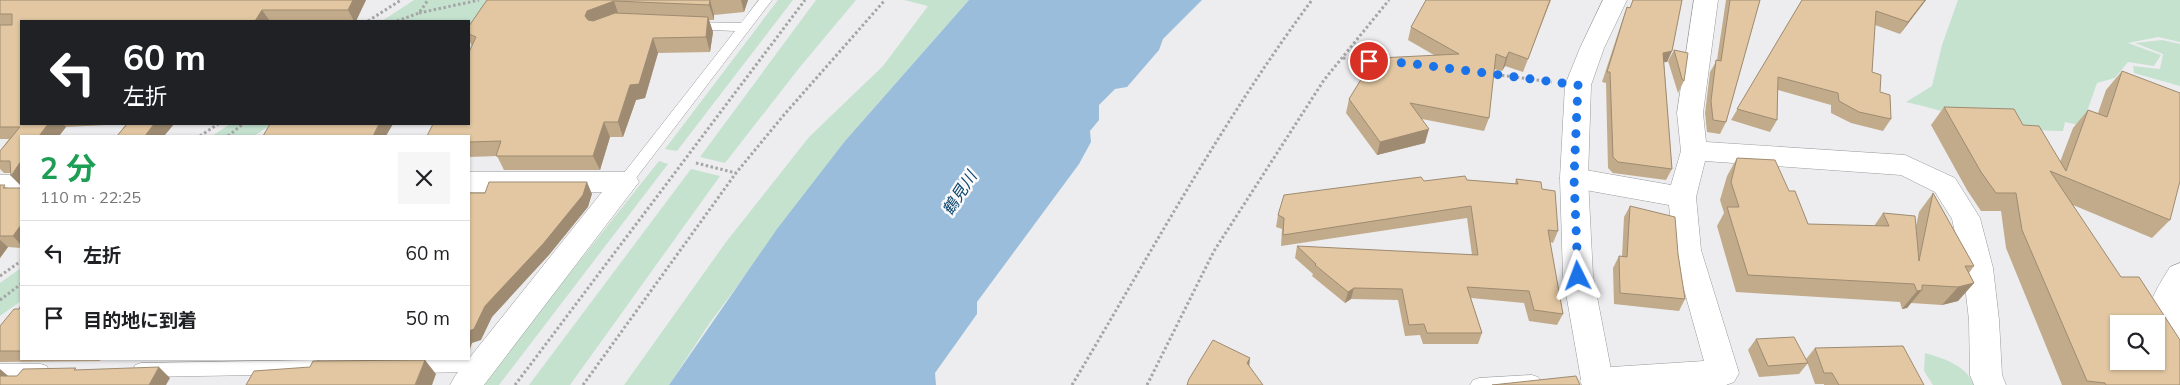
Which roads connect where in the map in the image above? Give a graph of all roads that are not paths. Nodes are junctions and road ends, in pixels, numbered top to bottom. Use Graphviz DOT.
graph roads {
  1 [pos="766,0"];
  2 [pos="1616,0"];
  3 [pos="1706,0"];
  4 [pos="677,25"];
  5 [pos="744,28"];
  6 [pos="1694,151"];
  7 [pos="1574,178"];
  8 [pos="470,182"];
  9 [pos="626,182"];
  10 [pos="0,185"];
  11 [pos="20,185"];
  12 [pos="1682,197"];
  13 [pos="2175,294"];
  14 [pos="2180,349"];
  15 [pos="392,366"];
  16 [pos="332,367"];
  17 [pos="59,370"];
  18 [pos="126,370"];
  19 [pos="0,371"];
  20 [pos="474,375"];
  21 [pos="25,378"];
  22 [pos="1726,379"];
  23 [pos="1550,381"];
  24 [pos="1591,382"];
  25 [pos="1479,385"];
  26 [pos="1990,385"];
  1 -- 5 [label="lane"];
  2 -- 7 [label="street"];
  3 -- 6 [label="street"];
  4 -- 5 [label="lane"];
  5 -- 9 [label="lane"];
  6 -- 12 [label="street"];
  6 -- 26 [label="street"];
  7 -- 12 [label="street"];
  7 -- 24 [label="street"];
  8 -- 9 [label="street"];
  9 -- 20 [label="street"];
  10 -- 11 [label="street"];
  12 -- 22 [label="street"];
  13 -- 14 [label="street"];
  15 -- 20 [label="lane"];
  16 -- 18 [label="lane"];
  17 -- 21 [label="lane"];
  19 -- 21 [label="lane"];
  22 -- 24 [label="street"];
  23 -- 25 [label="lane"];
}
